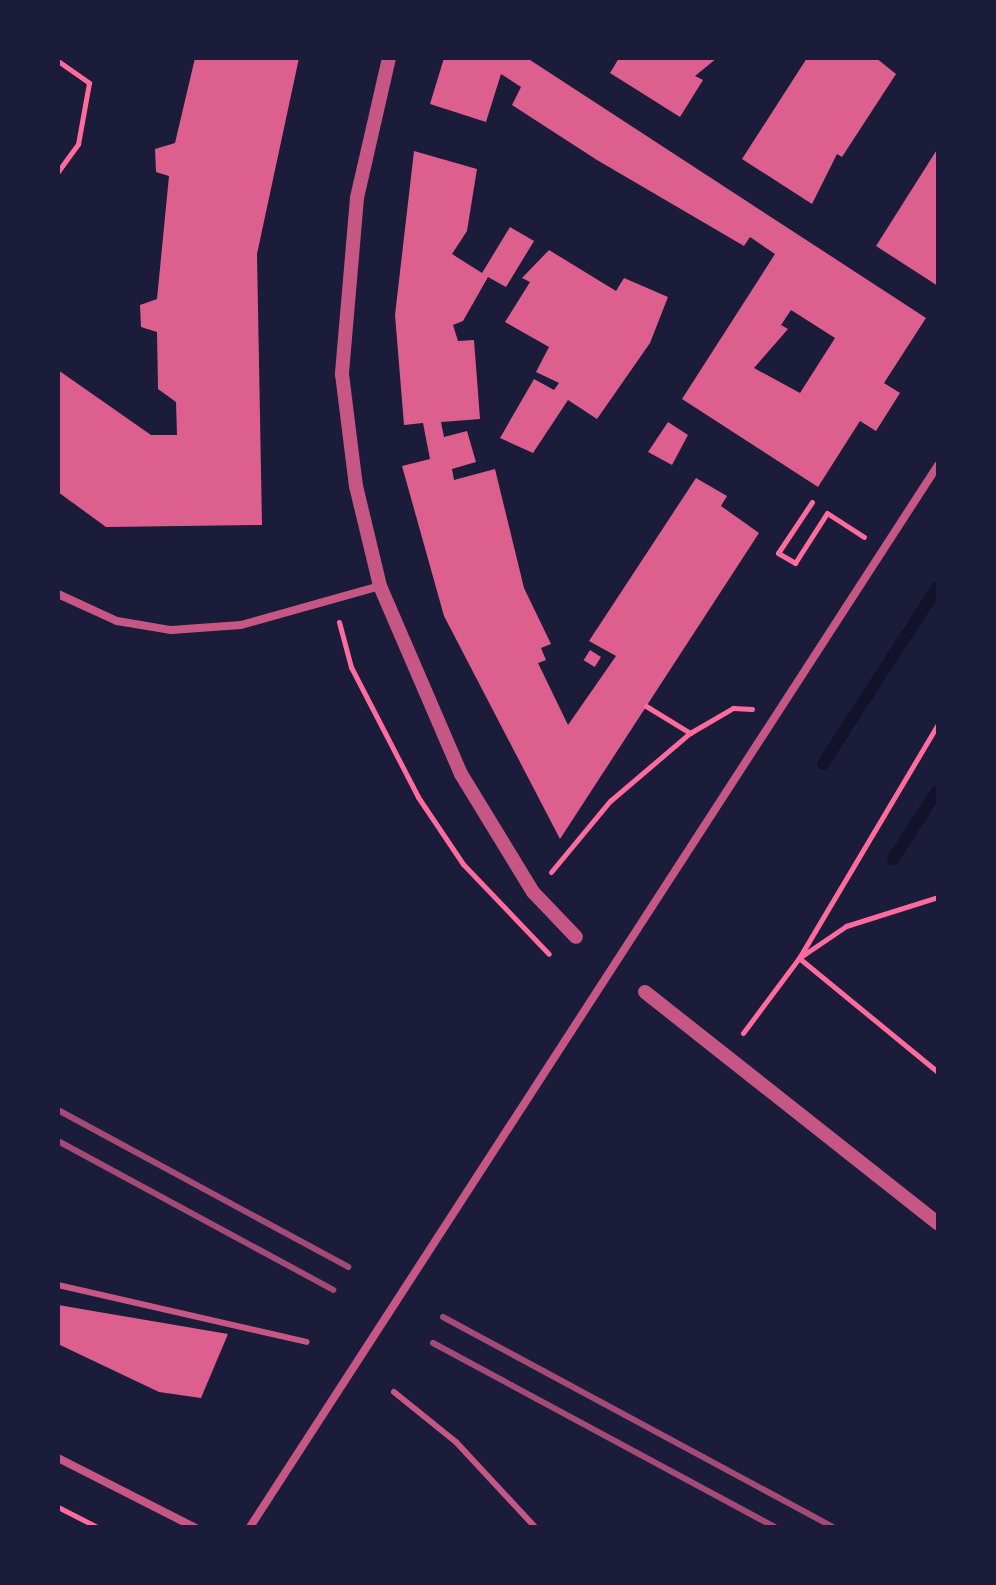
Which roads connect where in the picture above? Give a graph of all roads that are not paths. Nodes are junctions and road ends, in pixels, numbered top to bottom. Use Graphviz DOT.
graph roads {
  1 [pos="389,58"];
  2 [pos="938,465"];
  3 [pos="380,586"];
  4 [pos="58,594"];
  5 [pos="576,937"];
  6 [pos="645,992"];
  7 [pos="938,1223"];
  8 [pos="58,1285"];
  9 [pos="307,1342"];
  10 [pos="394,1392"];
  11 [pos="58,1458"];
  12 [pos="532,1525"];
  13 [pos="194,1527"];
  14 [pos="250,1527"];
  1 -- 3 [label="street"];
  2 -- 14 [label="street"];
  3 -- 4 [label="street"];
  3 -- 5 [label="street"];
  6 -- 7 [label="street"];
  8 -- 9 [label="lane"];
  10 -- 12 [label="lane"];
  11 -- 13 [label="street"];
}
